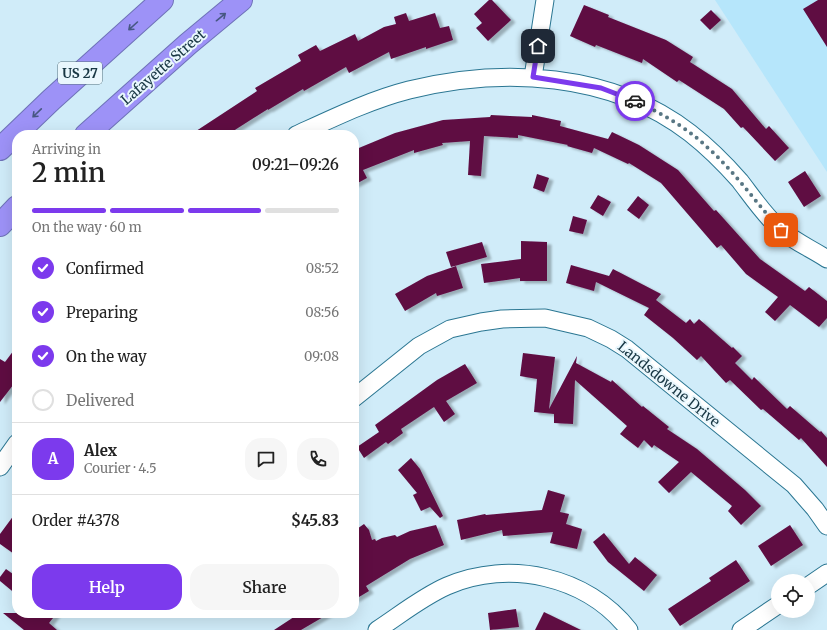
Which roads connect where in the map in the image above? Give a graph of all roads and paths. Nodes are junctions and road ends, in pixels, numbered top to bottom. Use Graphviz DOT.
graph roads {
  1 [pos="162,0"];
  2 [pos="241,0"];
  3 [pos="545,0"];
  4 [pos="533,77"];
  5 [pos="20,130"];
  6 [pos="92,130"];
  7 [pos="307,130"];
  8 [pos="12,137"];
  9 [pos="0,149"];
  10 [pos="12,212"];
  11 [pos="0,225"];
  12 [pos="827,259"];
  13 [pos="359,394"];
  14 [pos="12,450"];
  15 [pos="0,467"];
  16 [pos="827,526"];
  17 [pos="827,573"];
  18 [pos="815,581"];
  19 [pos="771,611"];
  20 [pos="377,630"];
  21 [pos="629,630"];
  22 [pos="741,630"];
  1 -- 5 [label="highway, US 27, one-way"];
  6 -- 2 [label="highway, Lafayette Street, one-way"];
  3 -- 4 [label="street"];
  4 -- 7 [label="street"];
  4 -- 12 [label="street"];
  8 -- 9 [label="highway, US 27, one-way"];
  10 -- 11 [label="highway"];
  13 -- 16 [label="street, Landsdowne Drive"];
  14 -- 15 [label="street"];
  17 -- 18 [label="street"];
  19 -- 22 [label="street"];
  20 -- 21 [label="street"];
}
